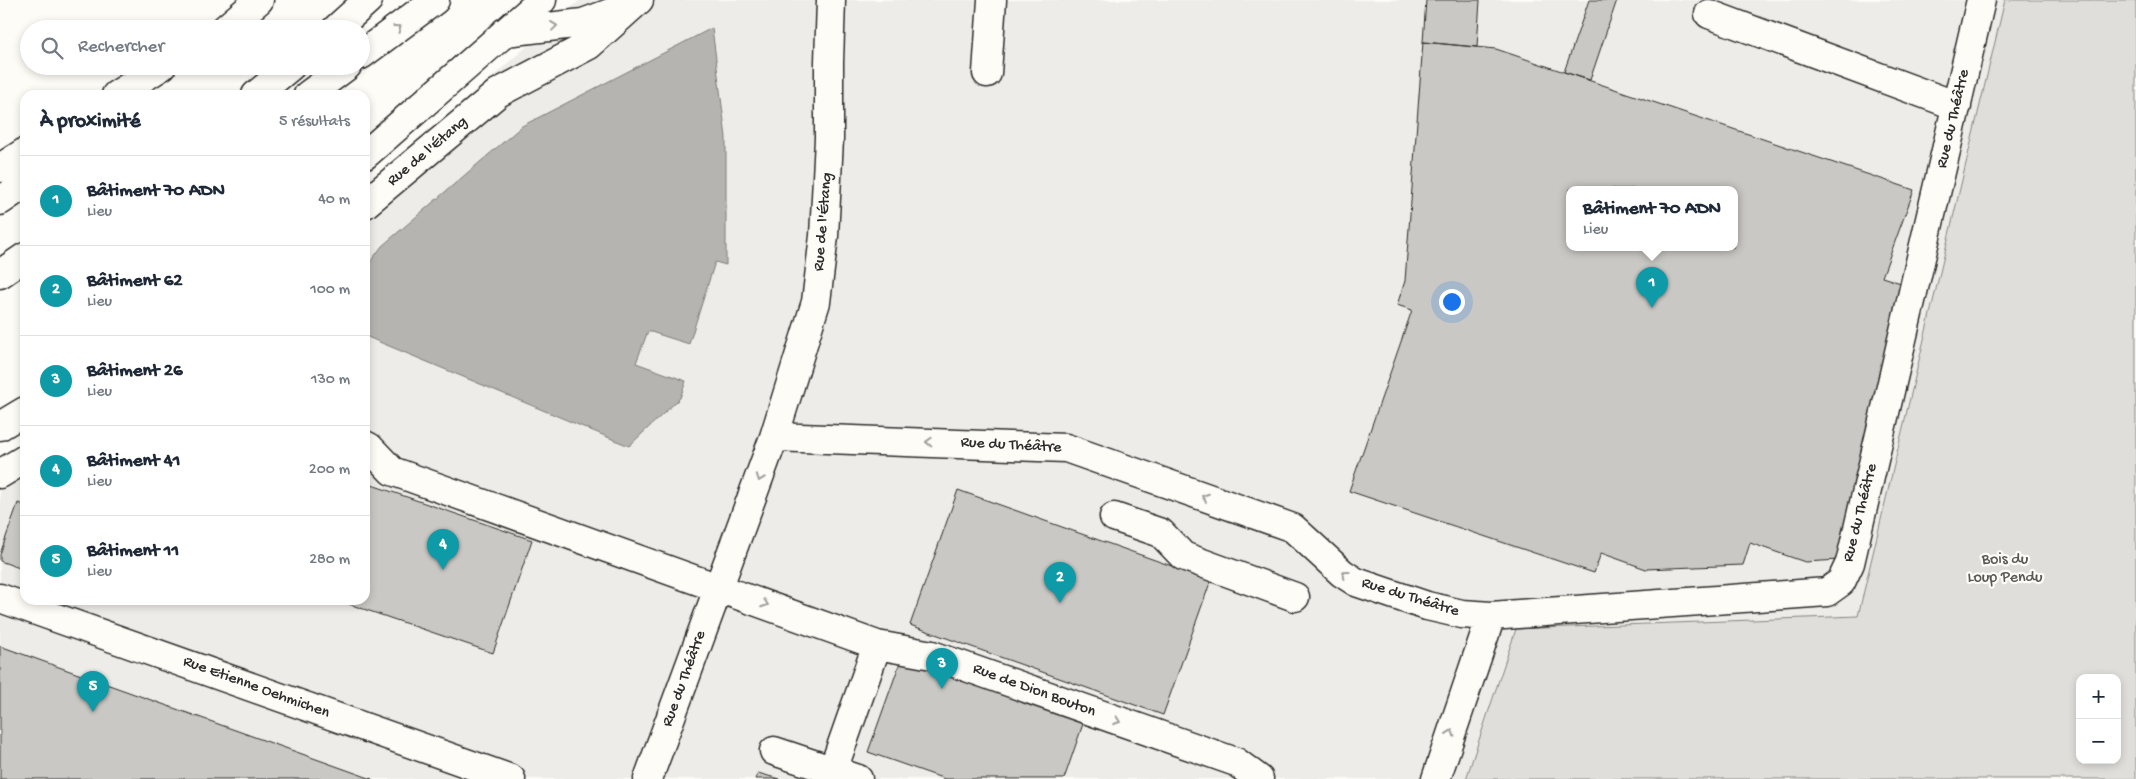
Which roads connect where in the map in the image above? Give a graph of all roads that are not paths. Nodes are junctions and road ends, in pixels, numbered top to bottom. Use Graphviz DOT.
graph roads {
  1 [pos="259,0"];
  2 [pos="368,0"];
  3 [pos="435,0"];
  4 [pos="542,0"];
  5 [pos="831,0"];
  6 [pos="992,0"];
  7 [pos="1981,0"];
  8 [pos="636,3"];
  9 [pos="1709,14"];
  10 [pos="234,20"];
  11 [pos="346,20"];
  12 [pos="505,32"];
  13 [pos="370,48"];
  14 [pos="987,72"];
  15 [pos="148,75"];
  16 [pos="165,75"];
  17 [pos="281,75"];
  18 [pos="334,75"];
  19 [pos="124,90"];
  20 [pos="145,90"];
  21 [pos="262,90"];
  22 [pos="315,90"];
  23 [pos="1957,106"];
  24 [pos="370,151"];
  25 [pos="20,155"];
  26 [pos="0,168"];
  27 [pos="20,187"];
  28 [pos="370,200"];
  29 [pos="0,201"];
  30 [pos="20,261"];
  31 [pos="20,266"];
  32 [pos="0,275"];
  33 [pos="20,414"];
  34 [pos="0,426"];
  35 [pos="774,437"];
  36 [pos="370,448"];
  37 [pos="20,462"];
  38 [pos="0,474"];
  39 [pos="1114,517"];
  40 [pos="719,587"];
  41 [pos="1295,597"];
  42 [pos="0,598"];
  43 [pos="1491,616"];
  44 [pos="876,645"];
  45 [pos="774,751"];
  46 [pos="833,770"];
  47 [pos="511,779"];
  48 [pos="648,779"];
  49 [pos="858,779"];
  50 [pos="1259,779"];
  51 [pos="1436,779"];
  1 -- 10 [label="main road"];
  2 -- 11 [label="main road"];
  13 -- 3 [label="main road, one-way"];
  4 -- 12 [label="main road"];
  5 -- 35 [label="main road, Rue de l'Étang"];
  6 -- 14 [label="main road"];
  7 -- 23 [label="main road, Rue du Théâtre"];
  12 -- 8 [label="main road, one-way"];
  8 -- 28 [label="main road, Rue de l'Étang"];
  9 -- 23 [label="main road"];
  12 -- 24 [label="main road"];
  15 -- 19 [label="main road"];
  16 -- 20 [label="main road"];
  17 -- 21 [label="main road"];
  18 -- 22 [label="main road"];
  23 -- 43 [label="main road, Rue du Théâtre"];
  25 -- 26 [label="main road"];
  27 -- 29 [label="main road"];
  30 -- 32 [label="main road"];
  31 -- 32 [label="main road"];
  33 -- 34 [label="main road"];
  35 -- 40 [label="main road, Rue du Théâtre, one-way"];
  43 -- 35 [label="main road, Rue du Théâtre, one-way"];
  36 -- 40 [label="main road, Rue de Dion Bouton"];
  37 -- 38 [label="main road"];
  39 -- 41 [label="main road"];
  40 -- 44 [label="main road, Rue de Dion Bouton, one-way"];
  40 -- 48 [label="main road, Rue du Théâtre"];
  42 -- 47 [label="main road, Rue Etienne Oehmichen"];
  51 -- 43 [label="main road, one-way"];
  44 -- 46 [label="main road"];
  44 -- 50 [label="main road, Rue de Dion Bouton, one-way"];
  45 -- 46 [label="main road"];
  46 -- 49 [label="main road"];
}
